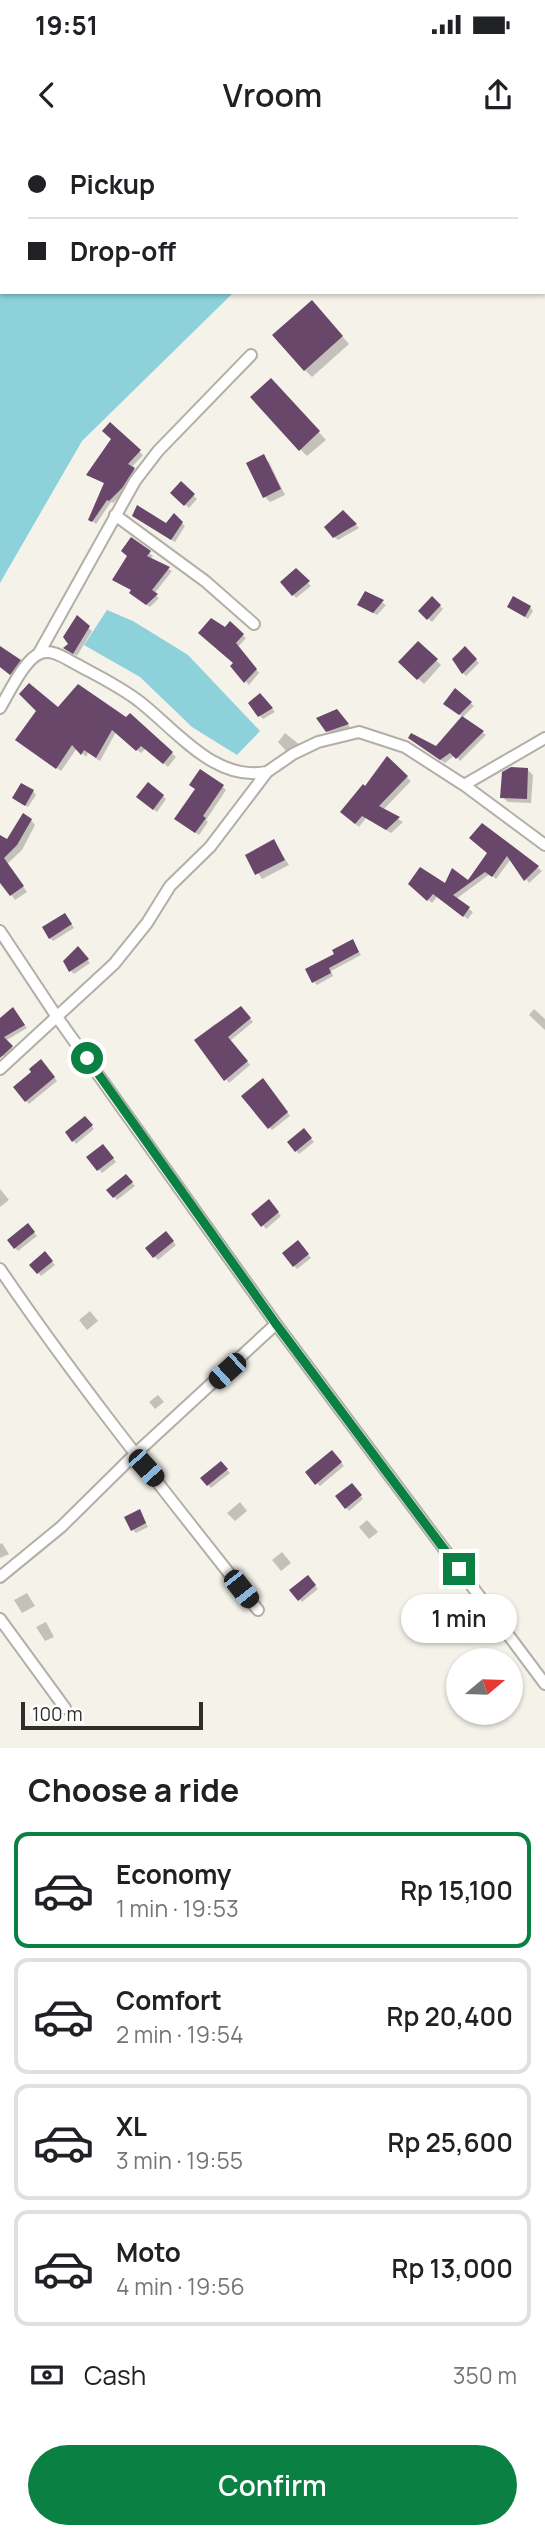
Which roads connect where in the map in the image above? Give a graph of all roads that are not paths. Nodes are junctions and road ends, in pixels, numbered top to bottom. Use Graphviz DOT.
graph roads {
  1 [pos="251,355"];
  2 [pos="115,515"];
  3 [pos="254,624"];
  4 [pos="39,653"];
  5 [pos="0,708"];
  6 [pos="545,738"];
  7 [pos="267,772"];
  8 [pos="464,785"];
  9 [pos="545,845"];
  10 [pos="0,931"];
  11 [pos="57,1017"];
  12 [pos="0,1069"];
  13 [pos="0,1269"];
  14 [pos="276,1324"];
  15 [pos="134,1455"];
  16 [pos="0,1577"];
  17 [pos="258,1610"];
  18 [pos="0,1619"];
  19 [pos="545,1684"];
  20 [pos="65,1708"];
  1 -- 2 [label="street"];
  2 -- 3 [label="street"];
  2 -- 4 [label="street"];
  4 -- 5 [label="street"];
  4 -- 7 [label="street"];
  6 -- 8 [label="street"];
  7 -- 8 [label="street"];
  7 -- 11 [label="street"];
  8 -- 9 [label="street"];
  10 -- 11 [label="street"];
  11 -- 12 [label="street"];
  11 -- 14 [label="street"];
  13 -- 15 [label="street"];
  14 -- 15 [label="street"];
  14 -- 19 [label="street"];
  15 -- 16 [label="street"];
  15 -- 17 [label="street"];
  18 -- 20 [label="street"];
}
